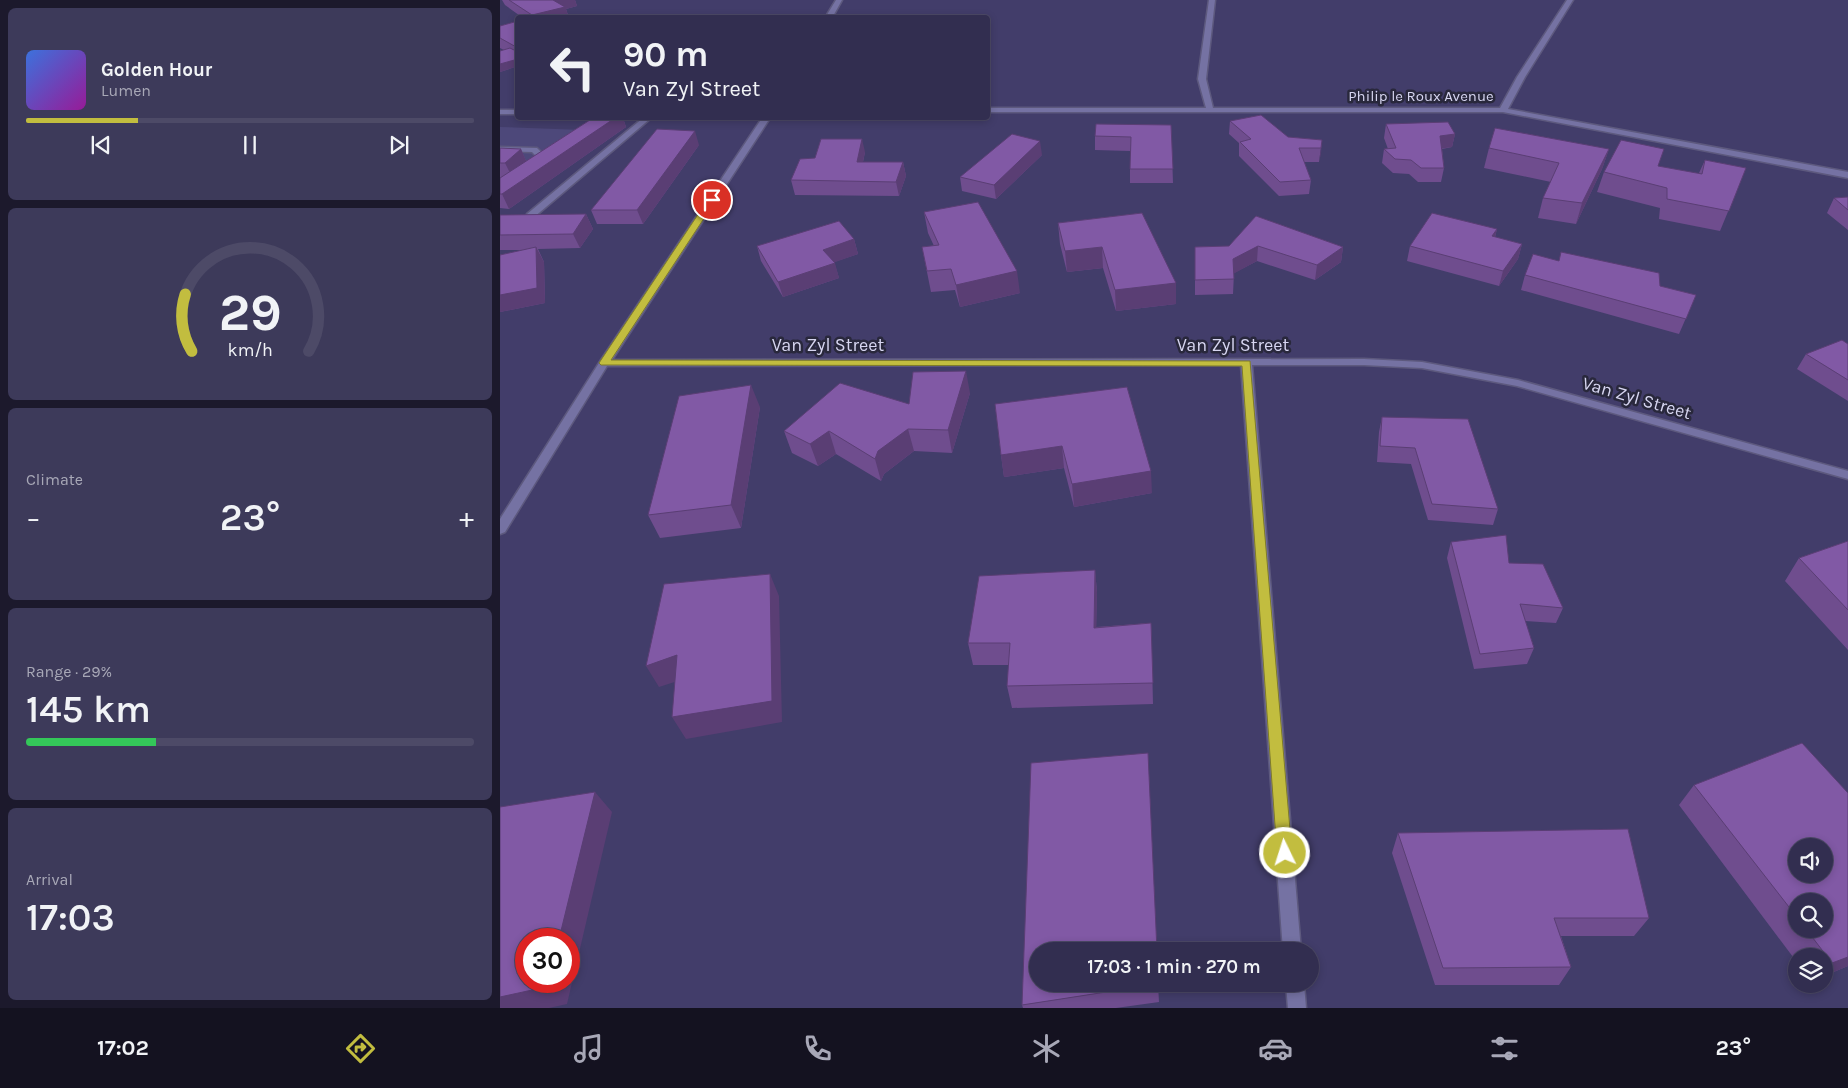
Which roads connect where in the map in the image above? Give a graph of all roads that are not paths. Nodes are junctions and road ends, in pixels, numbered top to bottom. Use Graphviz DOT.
graph roads {
  1 [pos="839,0"];
  2 [pos="1212,0"];
  3 [pos="1570,0"];
  4 [pos="830,15"];
  5 [pos="1210,109"];
  6 [pos="990,110"];
  7 [pos="1503,110"];
  8 [pos="500,112"];
  9 [pos="515,112"];
  10 [pos="645,120"];
  11 [pos="765,120"];
  12 [pos="500,149"];
  13 [pos="530,170"];
  14 [pos="1848,175"];
  15 [pos="530,216"];
  16 [pos="604,363"];
  17 [pos="1246,363"];
  18 [pos="1848,474"];
  19 [pos="500,528"];
  20 [pos="1291,942"];
  21 [pos="1296,992"];
  22 [pos="1297,1008"];
  1 -- 4 [label="street"];
  2 -- 5 [label="street"];
  3 -- 7 [label="street"];
  5 -- 6 [label="street, Philip le Roux Avenue"];
  5 -- 7 [label="street, Philip le Roux Avenue"];
  7 -- 14 [label="street, Philip le Roux Avenue"];
  8 -- 9 [label="street"];
  10 -- 15 [label="street"];
  11 -- 16 [label="street"];
  12 -- 13 [label="street"];
  16 -- 17 [label="street, Van Zyl Street"];
  16 -- 19 [label="street"];
  17 -- 18 [label="street, Van Zyl Street"];
  17 -- 20 [label="street"];
  21 -- 22 [label="street"];
}
